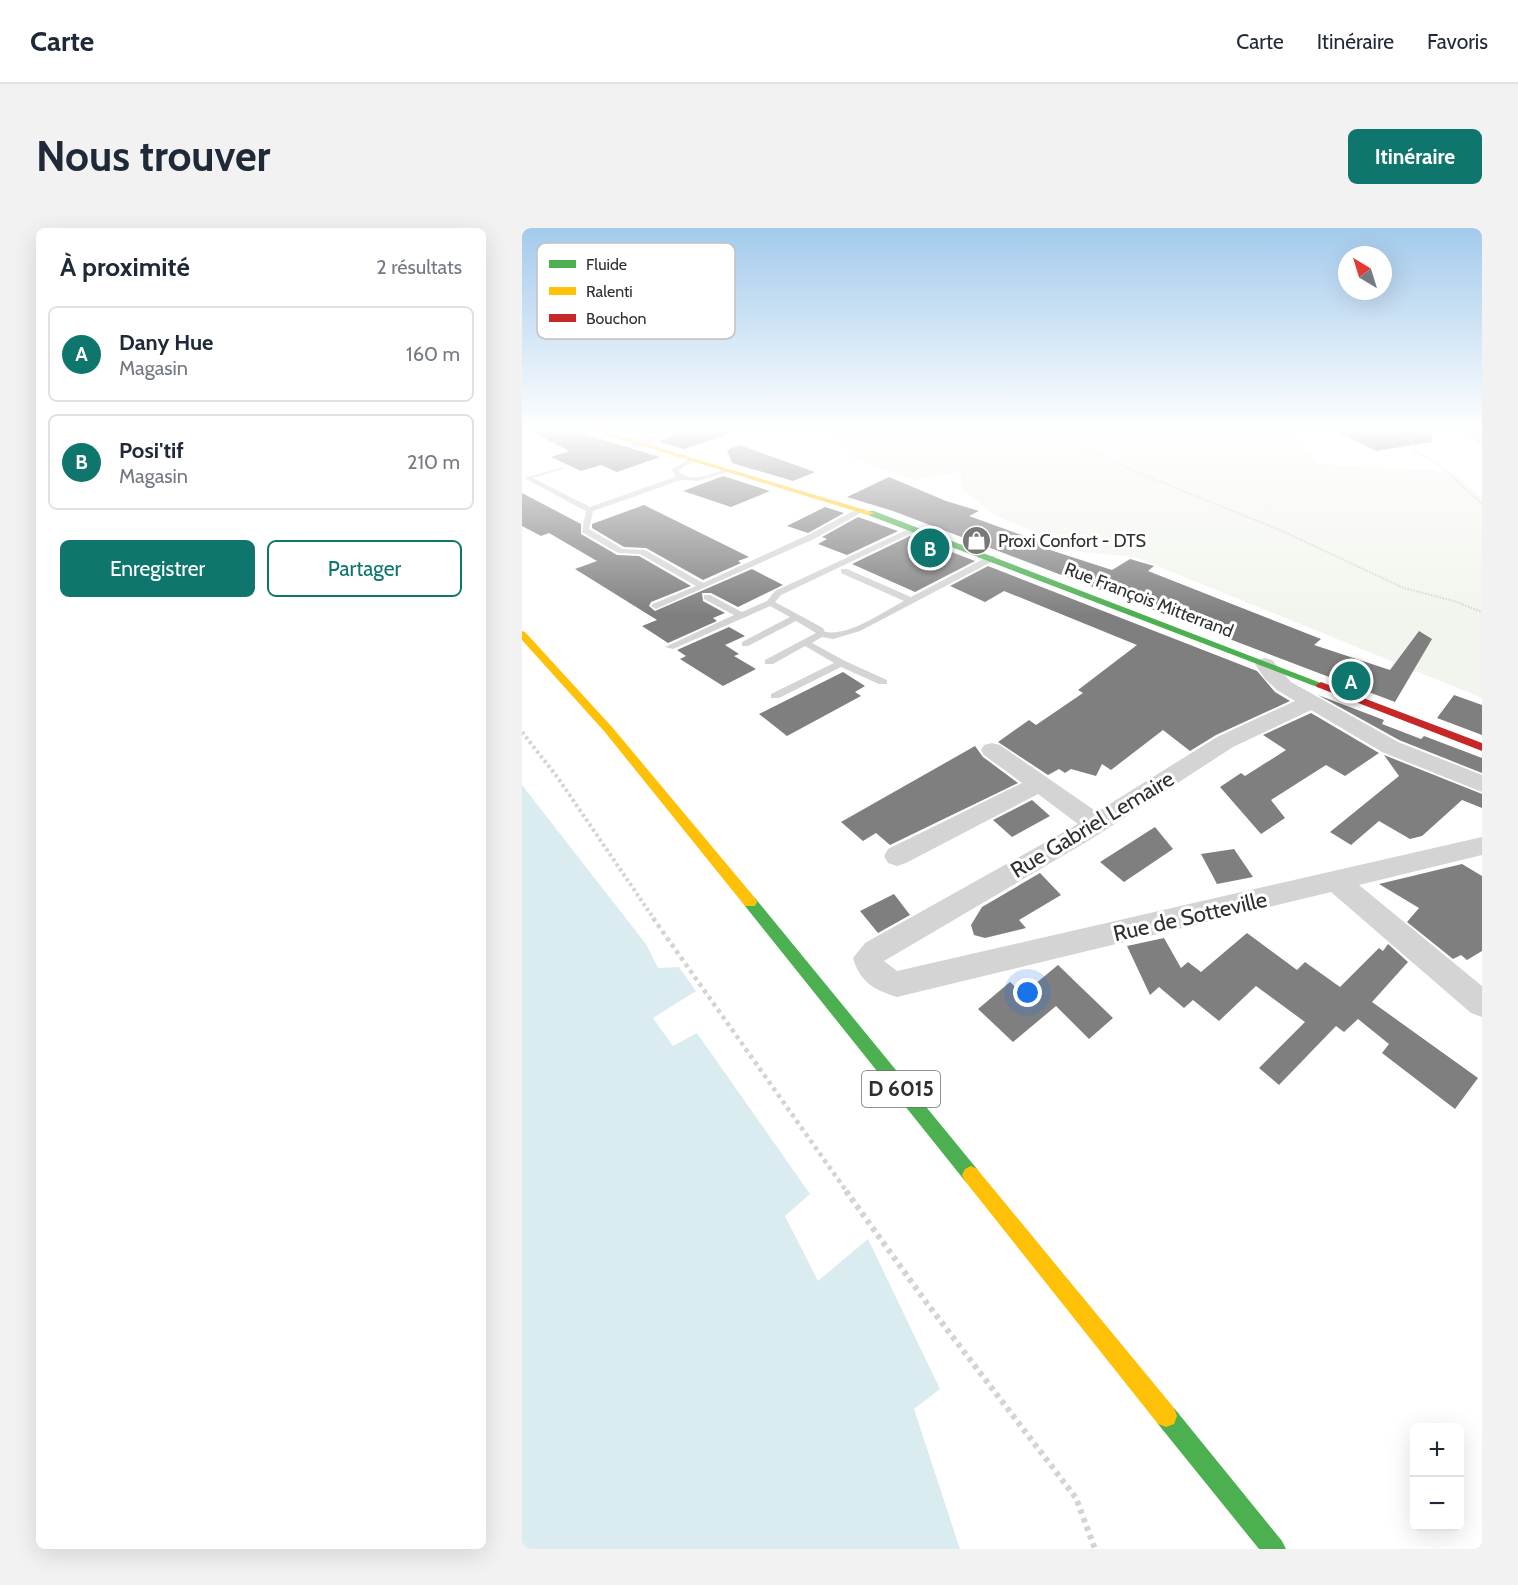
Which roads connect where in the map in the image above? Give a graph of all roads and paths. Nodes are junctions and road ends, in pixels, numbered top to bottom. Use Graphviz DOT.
graph roads {
  1 [pos="554,492"];
  2 [pos="641,492"];
  3 [pos="798,492"];
  4 [pos="1185,492"];
  5 [pos="1468,492"];
  6 [pos="1482,504"];
  7 [pos="590,510"];
  8 [pos="862,510"];
  9 [pos="916,529"];
  10 [pos="992,558"];
  11 [pos="844,572"];
  12 [pos="703,586"];
  13 [pos="708,597"];
  14 [pos="912,601"];
  15 [pos="771,603"];
  16 [pos="656,606"];
  17 [pos="1482,612"];
  18 [pos="742,616"];
  19 [pos="796,617"];
  20 [pos="522,634"];
  21 [pos="821,634"];
  22 [pos="806,643"];
  23 [pos="745,644"];
  24 [pos="670,647"];
  25 [pos="769,662"];
  26 [pos="842,663"];
  27 [pos="1265,664"];
  28 [pos="883,682"];
  29 [pos="775,696"];
  30 [pos="1311,702"];
  31 [pos="522,732"];
  32 [pos="1482,747"];
  33 [pos="992,750"];
  34 [pos="1039,784"];
  35 [pos="1482,784"];
  36 [pos="1096,824"];
  37 [pos="1482,846"];
  38 [pos="897,856"];
  39 [pos="1336,881"];
  40 [pos="897,984"];
  41 [pos="1482,1004"];
  42 [pos="1095,1549"];
  43 [pos="1274,1549"];
  1 -- 7 [label="lane"];
  2 -- 7 [label="lane"];
  3 -- 8 [label="street, Rue François Mitterrand"];
  4 -- 17 [label="path"];
  5 -- 6 [label="path"];
  7 -- 12 [label="lane"];
  8 -- 9 [label="street, Rue François Mitterrand"];
  8 -- 12 [label="lane"];
  9 -- 10 [label="street, Rue François Mitterrand"];
  9 -- 15 [label="lane"];
  10 -- 14 [label="lane"];
  10 -- 27 [label="street, Rue François Mitterrand"];
  11 -- 14 [label="lane"];
  12 -- 16 [label="lane"];
  13 -- 18 [label="lane"];
  14 -- 21 [label="lane"];
  15 -- 18 [label="lane"];
  15 -- 19 [label="lane"];
  18 -- 24 [label="lane"];
  19 -- 21 [label="lane"];
  19 -- 23 [label="lane"];
  20 -- 43 [label="street, D 6015"];
  21 -- 22 [label="lane"];
  22 -- 25 [label="lane"];
  22 -- 26 [label="lane"];
  26 -- 28 [label="lane"];
  26 -- 29 [label="lane"];
  27 -- 30 [label="street"];
  27 -- 32 [label="street, Rue François Mitterrand"];
  30 -- 35 [label="street"];
  30 -- 36 [label="street, Rue Gabriel Lemaire"];
  31 -- 42 [label="path"];
  33 -- 34 [label="street"];
  34 -- 36 [label="street"];
  34 -- 38 [label="street"];
  36 -- 40 [label="street, Rue Gabriel Lemaire"];
  37 -- 39 [label="street, Rue de Sotteville"];
  39 -- 40 [label="street, Rue de Sotteville"];
  39 -- 41 [label="street"];
}
